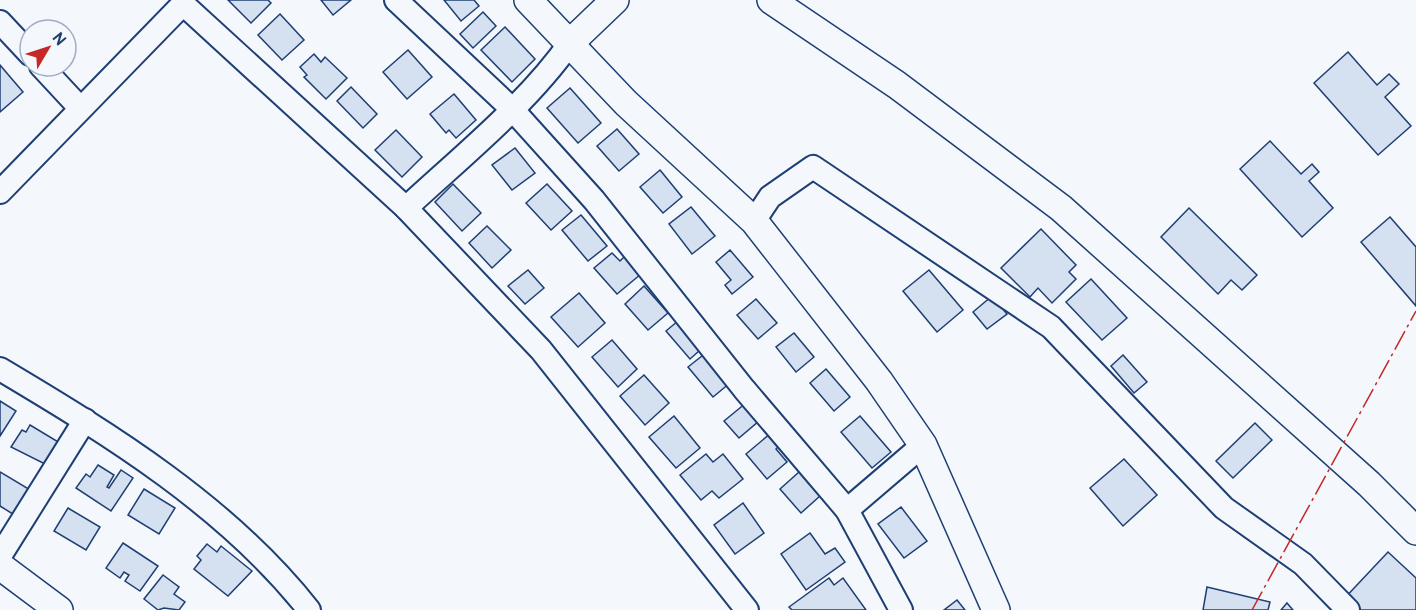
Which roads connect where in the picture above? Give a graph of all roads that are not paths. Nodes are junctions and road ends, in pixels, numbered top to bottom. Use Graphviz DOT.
graph roads {
  1 [pos="396,0"];
  2 [pos="528,0"];
  3 [pos="615,0"];
  4 [pos="771,0"];
  5 [pos="0,22"];
  6 [pos="18,41"];
  7 [pos="570,43"];
  8 [pos="52,78"];
  9 [pos="80,108"];
  10 [pos="512,109"];
  11 [pos="0,192"];
  12 [pos="406,208"];
  13 [pos="754,221"];
  14 [pos="0,369"];
  15 [pos="85,420"];
  16 [pos="923,445"];
  17 [pos="847,510"];
  18 [pos="1416,531"];
  19 [pos="0,556"];
  20 [pos="0,566"];
  21 [pos="59,610"];
  22 [pos="309,610"];
  23 [pos="747,610"];
  24 [pos="902,610"];
  25 [pos="996,610"];
  26 [pos="1348,610"];
  1 -- 10 [label="street"];
  2 -- 7 [label="street"];
  3 -- 7 [label="street"];
  4 -- 18 [label="street"];
  5 -- 6 [label="street"];
  7 -- 10 [label="street"];
  7 -- 13 [label="street"];
  8 -- 9 [label="street"];
  9 -- 11 [label="street"];
  9 -- 12 [label="street"];
  10 -- 12 [label="street"];
  10 -- 17 [label="street"];
  12 -- 23 [label="street"];
  13 -- 16 [label="street"];
  13 -- 26 [label="street"];
  14 -- 15 [label="street"];
  15 -- 19 [label="street"];
  15 -- 22 [label="street"];
  16 -- 17 [label="street"];
  16 -- 25 [label="street"];
  17 -- 24 [label="street"];
  20 -- 21 [label="street"];
}
